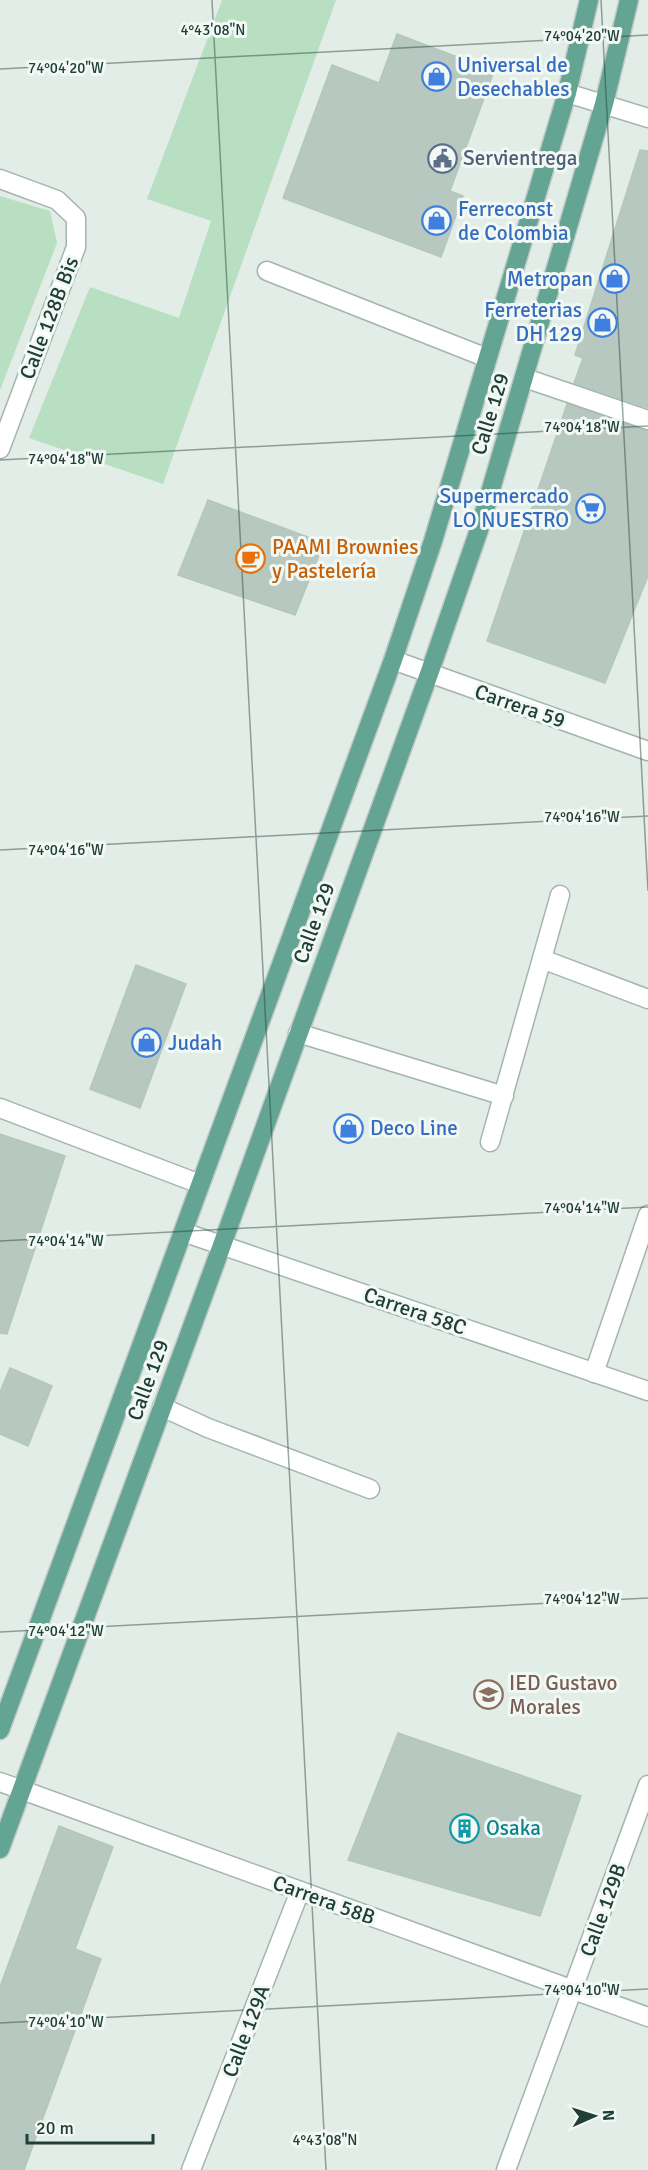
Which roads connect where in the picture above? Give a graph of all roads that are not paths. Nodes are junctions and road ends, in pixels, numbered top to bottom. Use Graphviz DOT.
graph roads {
  1 [pos="589,0"];
  2 [pos="629,0"];
  3 [pos="567,93"];
  4 [pos="604,104"];
  5 [pos="648,118"];
  6 [pos="0,179"];
  7 [pos="267,271"];
  8 [pos="487,358"];
  9 [pos="525,378"];
  10 [pos="648,420"];
  11 [pos="0,449"];
  12 [pos="393,660"];
  13 [pos="429,674"];
  14 [pos="648,751"];
  15 [pos="560,895"];
  16 [pos="542,959"];
  17 [pos="648,999"];
  18 [pos="298,1032"];
  19 [pos="504,1096"];
  20 [pos="0,1108"];
  21 [pos="490,1142"];
  22 [pos="200,1184"];
  23 [pos="648,1215"];
  24 [pos="183,1232"];
  25 [pos="222,1245"];
  26 [pos="594,1373"];
  27 [pos="648,1391"];
  28 [pos="162,1407"];
  29 [pos="370,1489"];
  30 [pos="0,1730"];
  31 [pos="0,1782"];
  32 [pos="648,1785"];
  33 [pos="21,1790"];
  34 [pos="0,1849"];
  35 [pos="300,1891"];
  36 [pos="573,1990"];
  37 [pos="648,2017"];
  38 [pos="191,2170"];
  39 [pos="506,2170"];
  1 -- 3 [label="main road, Calle 129"];
  2 -- 4 [label="main road, Calle 129"];
  3 -- 4 [label="street"];
  3 -- 8 [label="main road, Calle 129"];
  4 -- 5 [label="street"];
  4 -- 9 [label="main road, Calle 129"];
  6 -- 11 [label="street, Calle 128B Bis"];
  7 -- 8 [label="street"];
  8 -- 12 [label="main road, Calle 129"];
  9 -- 10 [label="street"];
  9 -- 13 [label="main road, Calle 129"];
  12 -- 13 [label="street, Carrera 59"];
  12 -- 22 [label="main road, Calle 129"];
  13 -- 14 [label="street, Carrera 59"];
  13 -- 18 [label="main road, Calle 129"];
  15 -- 16 [label="street"];
  16 -- 17 [label="street"];
  16 -- 19 [label="street"];
  18 -- 19 [label="street"];
  18 -- 25 [label="main road, Calle 129"];
  19 -- 21 [label="street"];
  20 -- 22 [label="street"];
  22 -- 24 [label="main road, Calle 129"];
  23 -- 26 [label="street"];
  24 -- 25 [label="street, Carrera 58C"];
  24 -- 30 [label="main road, Calle 129"];
  25 -- 26 [label="street, Carrera 58C"];
  25 -- 28 [label="main road, Calle 129"];
  26 -- 27 [label="street, Carrera 58C"];
  28 -- 29 [label="street"];
  28 -- 33 [label="main road, Calle 129"];
  31 -- 33 [label="street, Carrera 58B"];
  32 -- 36 [label="street, Calle 129B"];
  33 -- 34 [label="main road, Calle 129"];
  33 -- 35 [label="street, Carrera 58B"];
  35 -- 36 [label="street, Carrera 58B"];
  35 -- 38 [label="street, Calle 129A"];
  36 -- 37 [label="street, Carrera 58B"];
  36 -- 39 [label="street, Calle 129B"];
}
